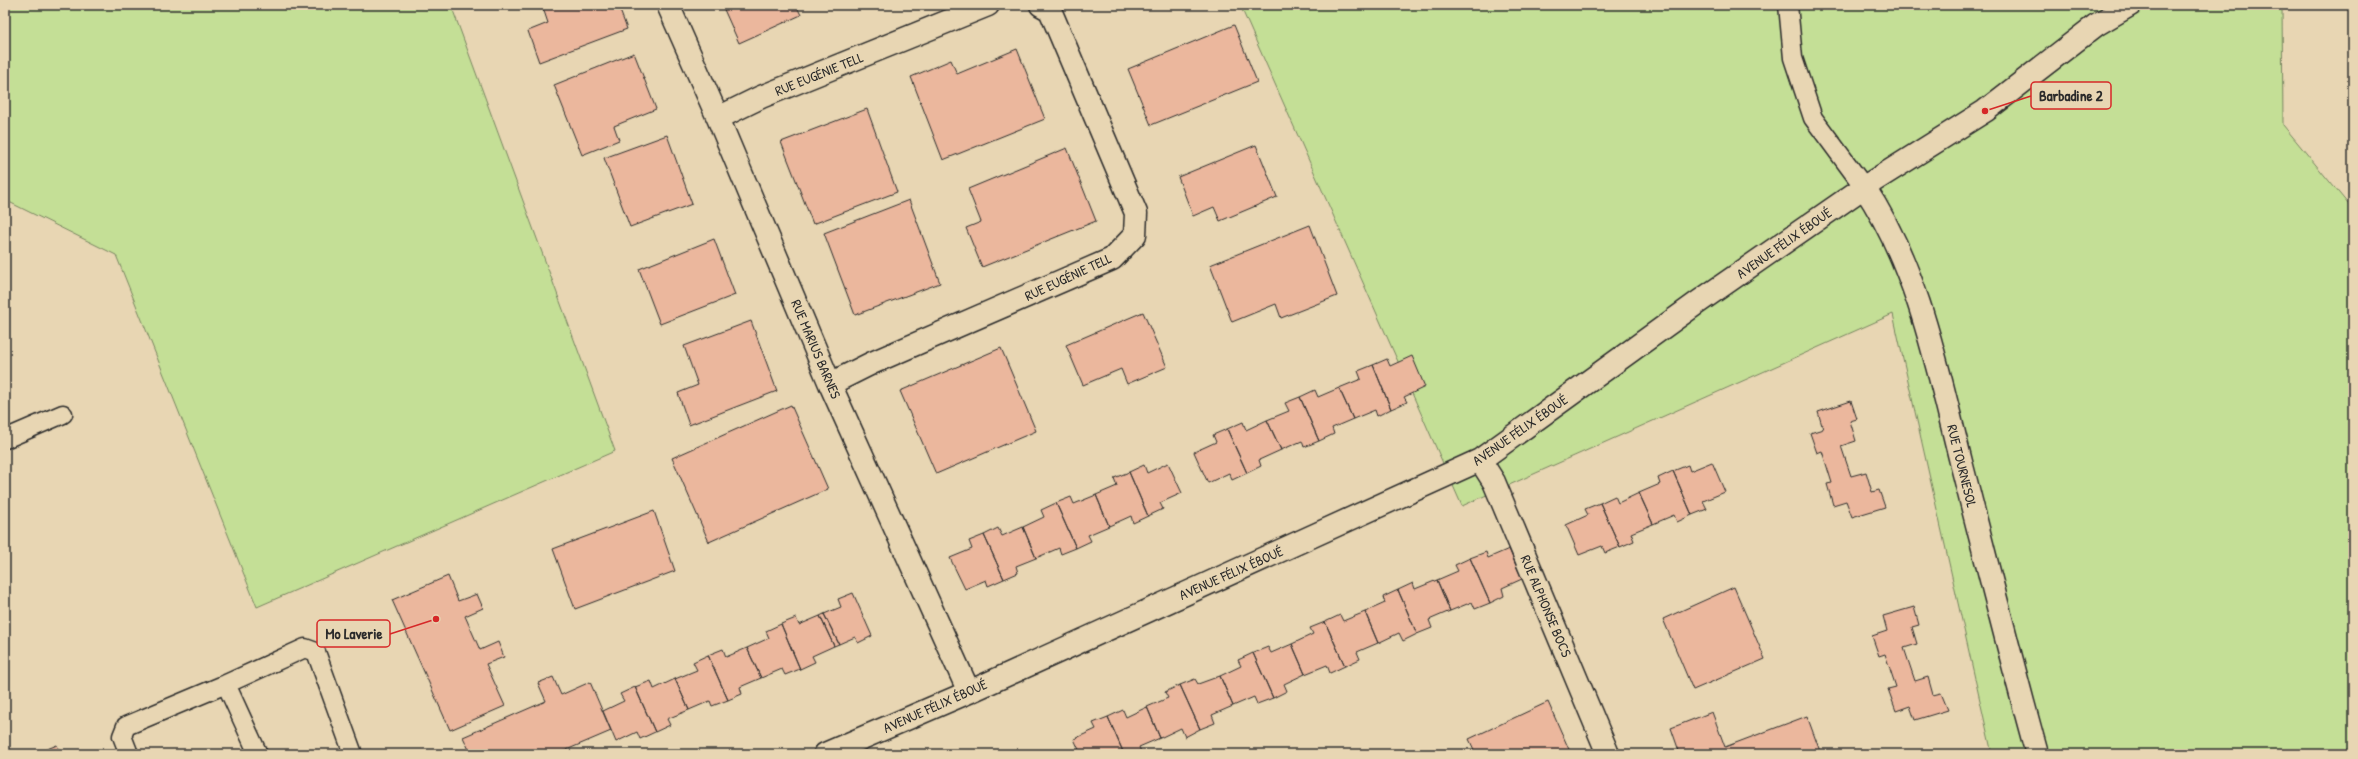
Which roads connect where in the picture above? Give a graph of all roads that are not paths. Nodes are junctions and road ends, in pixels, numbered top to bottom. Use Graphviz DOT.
graph roads {
  1 [pos="668,5"];
  2 [pos="988,5"];
  3 [pos="1041,5"];
  4 [pos="1788,5"];
  5 [pos="2130,5"];
  6 [pos="718,118"];
  7 [pos="1864,187"];
  8 [pos="830,384"];
  9 [pos="63,414"];
  10 [pos="5,439"];
  11 [pos="1480,460"];
  12 [pos="226,684"];
  13 [pos="968,692"];
  14 [pos="129,754"];
  15 [pos="258,754"];
  16 [pos="353,754"];
  17 [pos="825,754"];
  18 [pos="1608,754"];
  19 [pos="2037,754"];
  1 -- 6 [label="street, RUE MARIUS BARNES"];
  2 -- 6 [label="street, RUE EUGÉNIE TELL"];
  3 -- 8 [label="street, RUE EUGÉNIE TELL"];
  4 -- 7 [label="lane"];
  5 -- 7 [label="street, AVENUE FÉLIX ÉBOUÉ"];
  6 -- 8 [label="street, RUE MARIUS BARNES"];
  7 -- 11 [label="street, AVENUE FÉLIX ÉBOUÉ"];
  7 -- 19 [label="street, RUE TOURNESOL"];
  8 -- 13 [label="street, RUE MARIUS BARNES"];
  9 -- 10 [label="lane"];
  11 -- 13 [label="street, AVENUE FÉLIX ÉBOUÉ"];
  11 -- 18 [label="street, RUE ALPHONSE BOCS"];
  12 -- 14 [label="lane"];
  12 -- 15 [label="lane"];
  12 -- 16 [label="lane"];
  13 -- 17 [label="street, AVENUE FÉLIX ÉBOUÉ"];
}
